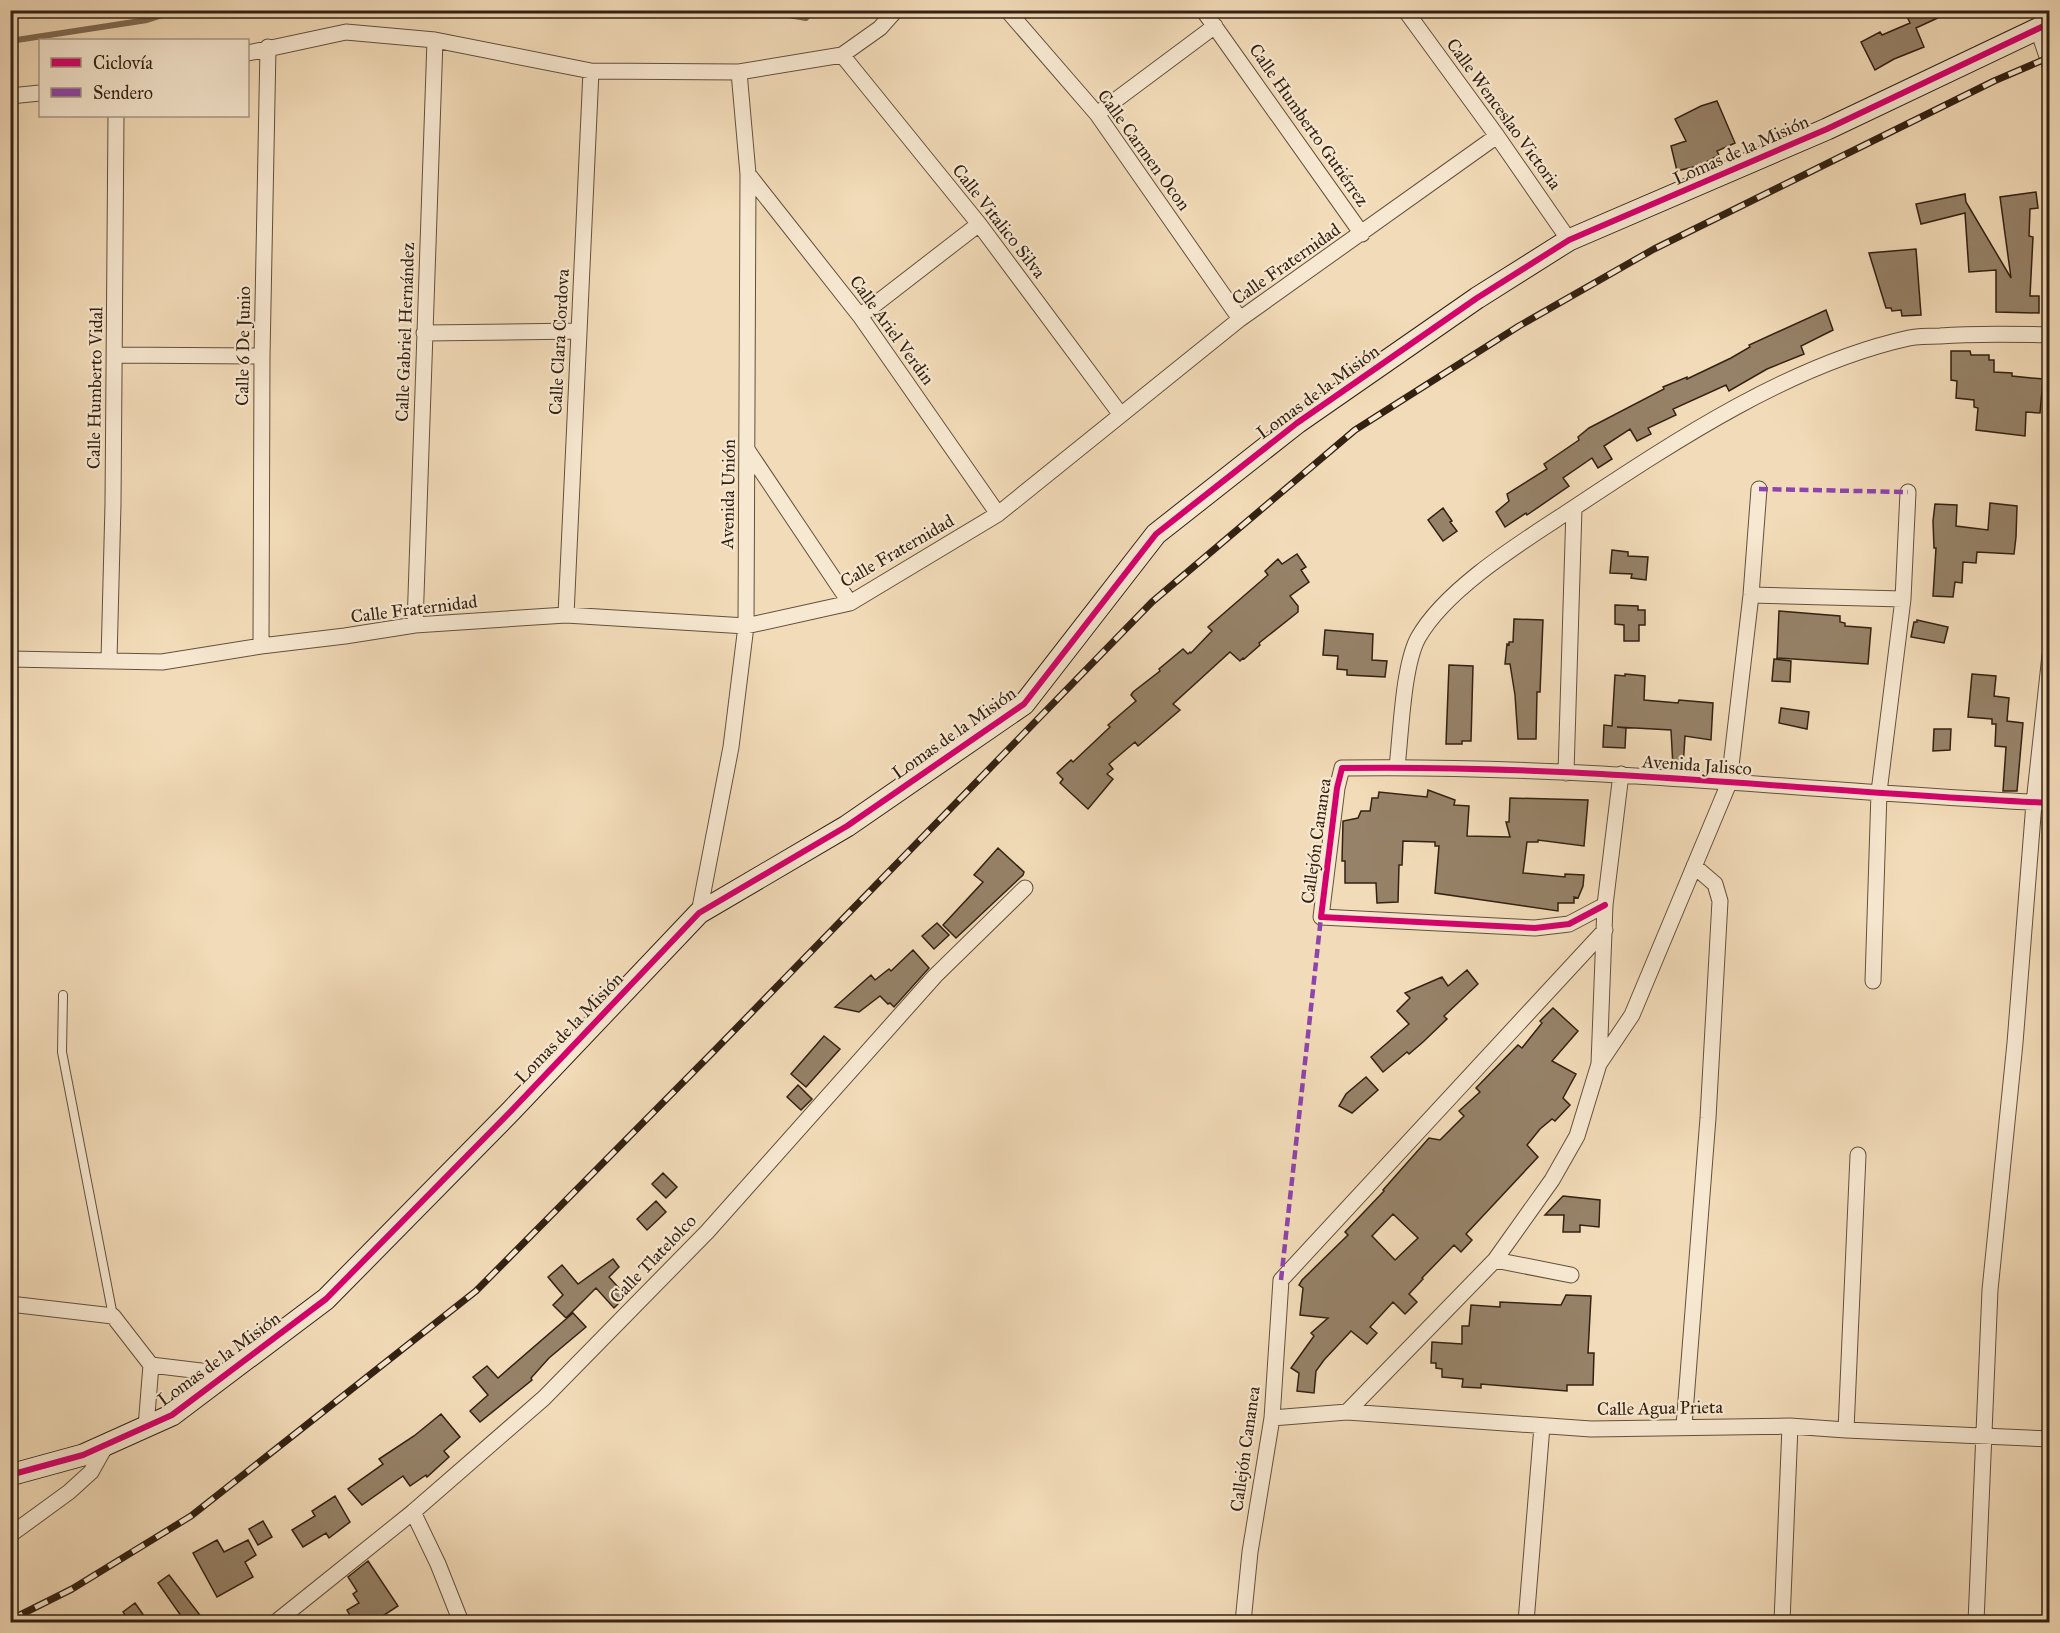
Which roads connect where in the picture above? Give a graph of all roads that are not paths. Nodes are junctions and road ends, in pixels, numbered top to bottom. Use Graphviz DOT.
graph roads {
  1 [pos="896,10"];
  2 [pos="1007,10"];
  3 [pos="1203,10"];
  4 [pos="1405,10"];
  5 [pos="1215,26"];
  6 [pos="2044,26"];
  7 [pos="435,40"];
  8 [pos="268,47"];
  9 [pos="249,53"];
  10 [pos="842,55"];
  11 [pos="2049,65"];
  12 [pos="591,71"];
  13 [pos="739,72"];
  14 [pos="39,93"];
  15 [pos="10,96"];
  16 [pos="1096,114"];
  17 [pos="116,117"];
  18 [pos="1497,136"];
  19 [pos="748,174"];
  20 [pos="979,224"];
  21 [pos="1362,234"];
  22 [pos="1569,240"];
  23 [pos="860,316"];
  24 [pos="1240,320"];
  25 [pos="579,330"];
  26 [pos="424,333"];
  27 [pos="2049,334"];
  28 [pos="115,355"];
  29 [pos="262,356"];
  30 [pos="1121,415"];
  31 [pos="748,451"];
  32 [pos="1759,489"];
  33 [pos="1908,492"];
  34 [pos="1574,508"];
  35 [pos="999,514"];
  36 [pos="1751,595"];
  37 [pos="1903,599"];
  38 [pos="850,603"];
  39 [pos="566,615"];
  40 [pos="415,625"];
  41 [pos="746,626"];
  42 [pos="261,646"];
  43 [pos="2049,655"];
  44 [pos="10,659"];
  45 [pos="109,660"];
  46 [pos="1397,767"];
  47 [pos="1342,768"];
  48 [pos="1566,773"];
  49 [pos="1620,774"];
  50 [pos="1729,783"];
  51 [pos="1879,792"];
  52 [pos="2042,803"];
  53 [pos="1694,866"];
  54 [pos="1024,888"];
  55 [pos="1605,905"];
  56 [pos="699,913"];
  57 [pos="1605,930"];
  58 [pos="1873,981"];
  59 [pos="63,995"];
  60 [pos="1599,1064"];
  61 [pos="1858,1155"];
  62 [pos="1496,1260"];
  63 [pos="1571,1275"];
  64 [pos="10,1304"];
  65 [pos="113,1316"];
  66 [pos="151,1365"];
  67 [pos="226,1374"];
  68 [pos="1347,1412"];
  69 [pos="1272,1418"];
  70 [pos="1542,1426"];
  71 [pos="1684,1426"];
  72 [pos="1790,1426"];
  73 [pos="146,1427"];
  74 [pos="1846,1430"];
  75 [pos="1985,1435"];
  76 [pos="2049,1439"];
  77 [pos="105,1447"];
  78 [pos="10,1475"];
  79 [pos="413,1512"];
  80 [pos="10,1535"];
  81 [pos="277,1622"];
  82 [pos="461,1623"];
  83 [pos="1243,1623"];
  84 [pos="1526,1623"];
  85 [pos="1782,1623"];
  86 [pos="1976,1623"];
  1 -- 10 [label="street"];
  2 -- 16 [label="street, Calle Carmen Ocon"];
  3 -- 5 [label="street, Calle Humberto Gutiérrez"];
  4 -- 18 [label="street, Calle Wenceslao Victoria"];
  5 -- 16 [label="street"];
  5 -- 21 [label="street, Calle Humberto Gutiérrez"];
  6 -- 11 [label="street"];
  6 -- 22 [label="street, Lomas de la Misión"];
  7 -- 8 [label="street"];
  7 -- 12 [label="street"];
  7 -- 26 [label="street, Calle Gabriel Hernández"];
  8 -- 9 [label="street"];
  8 -- 29 [label="street, Calle 6 De Junio"];
  10 -- 13 [label="street"];
  10 -- 20 [label="street, Calle Vitalico Silva"];
  12 -- 13 [label="street"];
  12 -- 25 [label="street, Calle Clara Cordova"];
  13 -- 19 [label="street, Avenida Unión"];
  14 -- 15 [label="street"];
  16 -- 24 [label="street, Calle Carmen Ocon"];
  17 -- 28 [label="street, Calle Humberto Vidal"];
  18 -- 21 [label="street, Calle Fraternidad"];
  18 -- 22 [label="street, Calle Wenceslao Victoria"];
  19 -- 23 [label="street, Calle Ariel Verdin"];
  19 -- 31 [label="street, Avenida Unión"];
  20 -- 23 [label="street"];
  20 -- 30 [label="street, Calle Vitalico Silva"];
  21 -- 24 [label="street, Calle Fraternidad"];
  22 -- 56 [label="street, Lomas de la Misión"];
  23 -- 35 [label="street, Calle Ariel Verdin"];
  24 -- 30 [label="street, Calle Fraternidad"];
  25 -- 26 [label="street"];
  25 -- 39 [label="street, Calle Clara Cordova"];
  26 -- 40 [label="street, Calle Gabriel Hernández"];
  27 -- 34 [label="street"];
  28 -- 29 [label="street"];
  28 -- 45 [label="street, Calle Humberto Vidal"];
  29 -- 42 [label="street, Calle 6 De Junio"];
  30 -- 35 [label="street, Calle Fraternidad"];
  31 -- 38 [label="street"];
  31 -- 41 [label="street, Avenida Unión"];
  32 -- 36 [label="street"];
  33 -- 37 [label="street"];
  34 -- 46 [label="street"];
  34 -- 48 [label="street"];
  35 -- 38 [label="street, Calle Fraternidad"];
  36 -- 37 [label="street"];
  36 -- 50 [label="street"];
  37 -- 51 [label="street"];
  38 -- 41 [label="street, Calle Fraternidad"];
  39 -- 40 [label="street, Calle Fraternidad"];
  39 -- 41 [label="street, Calle Fraternidad"];
  40 -- 42 [label="street, Calle Fraternidad"];
  41 -- 56 [label="street, Avenida Unión"];
  42 -- 45 [label="street, Calle Fraternidad"];
  43 -- 52 [label="street"];
  44 -- 45 [label="street, Calle Fraternidad"];
  46 -- 47 [label="street, Avenida Jalisco"];
  46 -- 48 [label="street, Avenida Jalisco"];
  47 -- 55 [label="street, Callejón Cananea"];
  48 -- 49 [label="street, Avenida Jalisco"];
  49 -- 50 [label="street, Avenida Jalisco"];
  49 -- 55 [label="street"];
  50 -- 51 [label="street, Avenida Jalisco"];
  50 -- 53 [label="street"];
  51 -- 52 [label="street, Avenida Jalisco"];
  51 -- 58 [label="street"];
  52 -- 75 [label="street"];
  53 -- 60 [label="street"];
  53 -- 71 [label="street"];
  54 -- 79 [label="street, Calle Tlatelolco"];
  55 -- 57 [label="street"];
  56 -- 67 [label="street, Lomas de la Misión"];
  57 -- 60 [label="street"];
  57 -- 69 [label="street, Callejón Cananea"];
  59 -- 65 [label="lane"];
  60 -- 62 [label="street"];
  61 -- 74 [label="street"];
  62 -- 63 [label="street"];
  62 -- 68 [label="street"];
  64 -- 65 [label="street"];
  65 -- 66 [label="street"];
  66 -- 67 [label="street"];
  66 -- 73 [label="street"];
  67 -- 73 [label="street, Lomas de la Misión"];
  68 -- 69 [label="street, Calle Agua Prieta"];
  68 -- 70 [label="street, Calle Agua Prieta"];
  69 -- 83 [label="street, Callejón Cananea"];
  70 -- 71 [label="street, Calle Agua Prieta"];
  70 -- 84 [label="street"];
  71 -- 72 [label="street, Calle Agua Prieta"];
  72 -- 74 [label="street, Calle Agua Prieta"];
  72 -- 85 [label="street"];
  73 -- 77 [label="street, Lomas de la Misión"];
  74 -- 75 [label="street, Calle Agua Prieta"];
  75 -- 76 [label="street, Calle Agua Prieta"];
  75 -- 86 [label="street"];
  77 -- 78 [label="street, Lomas de la Misión"];
  77 -- 80 [label="street"];
  79 -- 81 [label="street, Calle Tlatelolco"];
  79 -- 82 [label="street"];
}
